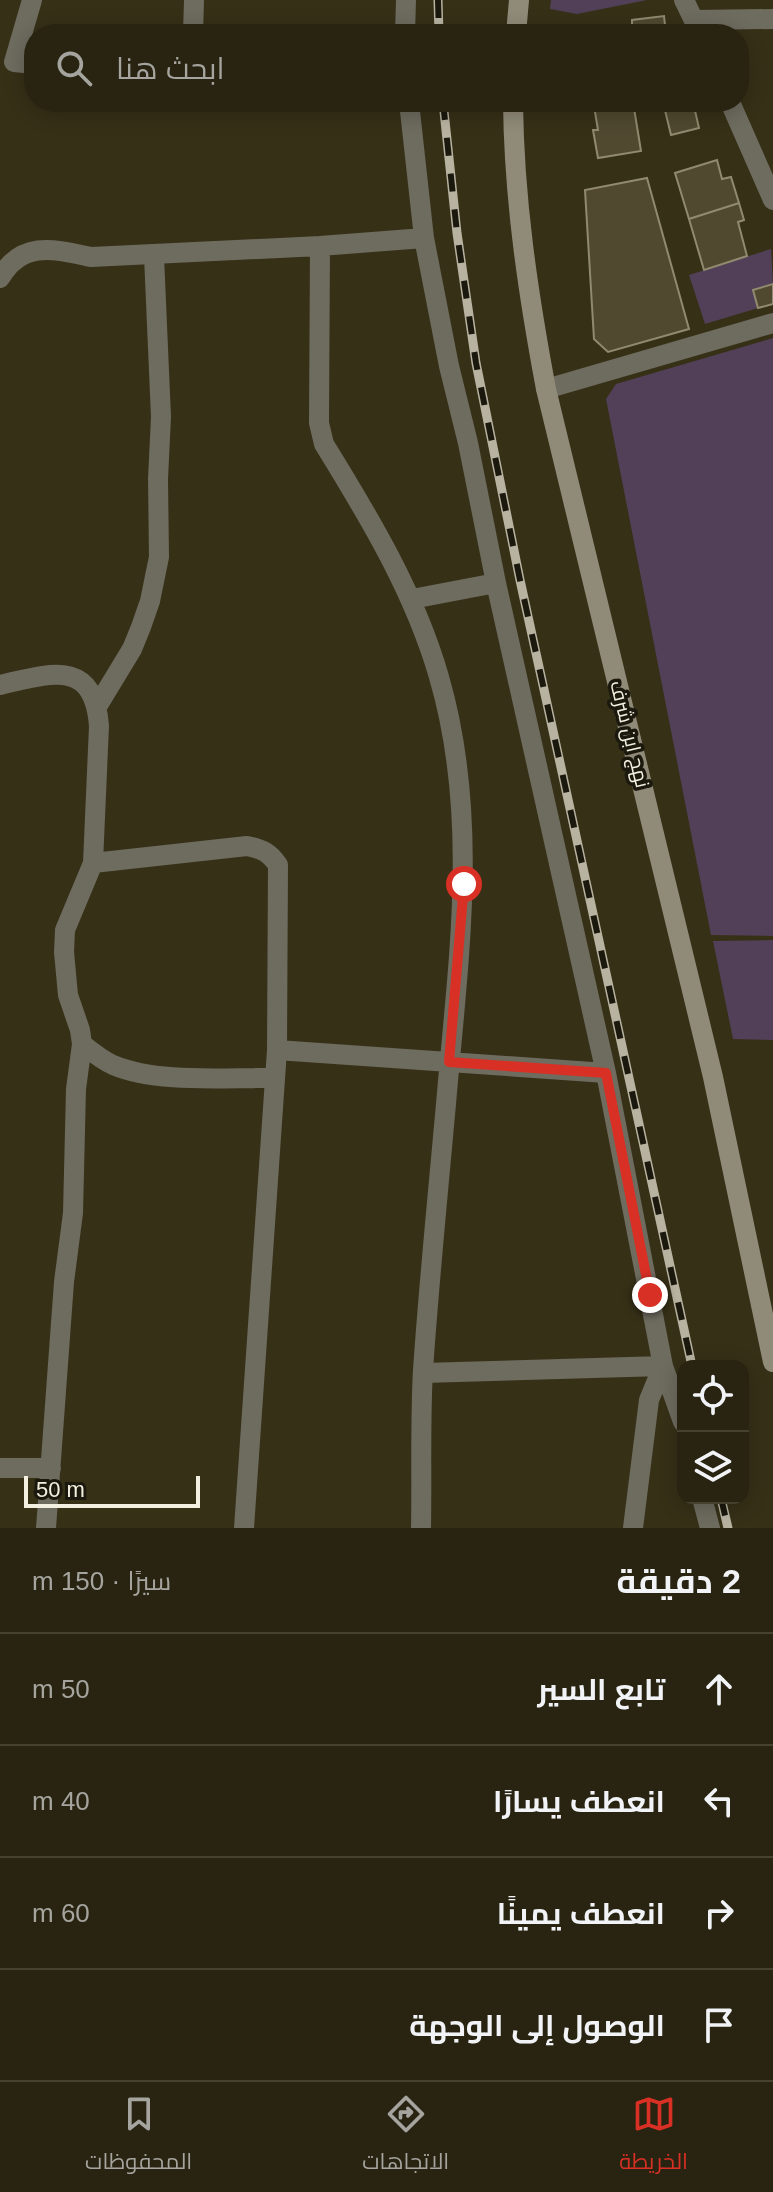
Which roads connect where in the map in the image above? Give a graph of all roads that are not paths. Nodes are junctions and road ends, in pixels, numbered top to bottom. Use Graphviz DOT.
graph roads {
  1 [pos="32,0"];
  2 [pos="194,0"];
  3 [pos="406,0"];
  4 [pos="519,0"];
  5 [pos="684,0"];
  6 [pos="773,19"];
  7 [pos="25,24"];
  8 [pos="193,24"];
  9 [pos="405,24"];
  10 [pos="517,24"];
  11 [pos="696,24"];
  12 [pos="726,24"];
  13 [pos="24,28"];
  14 [pos="24,63"];
  15 [pos="410,112"];
  16 [pos="514,112"];
  17 [pos="734,112"];
  18 [pos="773,200"];
  19 [pos="424,238"];
  20 [pos="320,246"];
  21 [pos="154,256"];
  22 [pos="0,278"];
  23 [pos="773,323"];
  24 [pos="546,389"];
  25 [pos="496,583"];
  26 [pos="412,599"];
  27 [pos="1,685"];
  28 [pos="98,705"];
  29 [pos="93,863"];
  30 [pos="82,1044"];
  31 [pos="277,1050"];
  32 [pos="449,1062"];
  33 [pos="606,1073"];
  34 [pos="275,1078"];
  35 [pos="773,1362"];
  36 [pos="663,1366"];
  37 [pos="423,1373"];
  38 [pos="677,1405"];
  39 [pos="0,1468"];
  40 [pos="51,1468"];
  41 [pos="704,1504"];
  42 [pos="46,1528"];
  43 [pos="244,1528"];
  44 [pos="421,1528"];
  45 [pos="633,1528"];
  46 [pos="710,1528"];
  1 -- 7 [label="street"];
  2 -- 8 [label="street"];
  3 -- 9 [label="street"];
  4 -- 10 [label="main road"];
  5 -- 11 [label="street"];
  6 -- 12 [label="street"];
  13 -- 14 [label="street"];
  15 -- 19 [label="street"];
  16 -- 24 [label="main road, نهج ابن شرف"];
  17 -- 18 [label="street"];
  19 -- 20 [label="street"];
  19 -- 25 [label="street"];
  20 -- 21 [label="street"];
  20 -- 26 [label="street"];
  21 -- 22 [label="street"];
  21 -- 28 [label="street"];
  23 -- 24 [label="street"];
  24 -- 35 [label="main road, نهج ابن شرف"];
  25 -- 26 [label="street"];
  25 -- 33 [label="street"];
  26 -- 32 [label="street"];
  27 -- 28 [label="street"];
  28 -- 29 [label="street"];
  29 -- 30 [label="street"];
  29 -- 31 [label="street"];
  30 -- 34 [label="street"];
  30 -- 40 [label="street"];
  31 -- 32 [label="street"];
  31 -- 34 [label="street"];
  32 -- 33 [label="street"];
  32 -- 37 [label="street"];
  33 -- 36 [label="street"];
  34 -- 43 [label="street"];
  36 -- 37 [label="street"];
  36 -- 38 [label="street"];
  36 -- 45 [label="street"];
  37 -- 44 [label="street"];
  39 -- 40 [label="street"];
  40 -- 42 [label="street"];
  41 -- 46 [label="street"];
}
